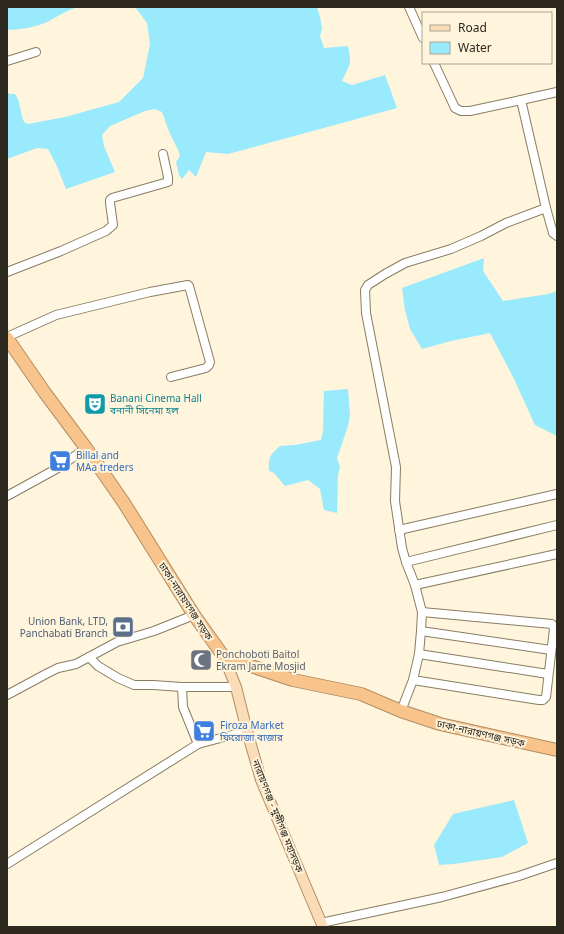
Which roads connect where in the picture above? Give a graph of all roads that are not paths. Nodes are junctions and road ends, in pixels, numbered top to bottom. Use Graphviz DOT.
graph roads {
  1 [pos="409,7"];
  2 [pos="422,36"];
  3 [pos="36,52"];
  4 [pos="7,61"];
  5 [pos="434,64"];
  6 [pos="557,92"];
  7 [pos="520,100"];
  8 [pos="163,154"];
  9 [pos="546,208"];
  10 [pos="557,236"];
  11 [pos="7,272"];
  12 [pos="7,337"];
  13 [pos="171,377"];
  14 [pos="86,448"];
  15 [pos="557,494"];
  16 [pos="7,496"];
  17 [pos="557,525"];
  18 [pos="399,530"];
  19 [pos="557,554"];
  20 [pos="406,562"];
  21 [pos="415,585"];
  22 [pos="422,612"];
  23 [pos="194,615"];
  24 [pos="421,631"];
  25 [pos="551,650"];
  26 [pos="419,654"];
  27 [pos="89,657"];
  28 [pos="224,657"];
  29 [pos="548,674"];
  30 [pos="413,680"];
  31 [pos="182,687"];
  32 [pos="236,687"];
  33 [pos="7,695"];
  34 [pos="401,711"];
  35 [pos="247,731"];
  36 [pos="198,744"];
  37 [pos="557,750"];
  38 [pos="557,863"];
  39 [pos="7,864"];
  40 [pos="322,925"];
  1 -- 2 [label="street"];
  3 -- 4 [label="street"];
  5 -- 7 [label="street"];
  6 -- 7 [label="street"];
  7 -- 9 [label="street"];
  8 -- 11 [label="street"];
  9 -- 10 [label="street"];
  9 -- 18 [label="street"];
  12 -- 13 [label="street"];
  12 -- 14 [label="highway, ঢাকা-নারায়ণগঞ্জ সড়ক"];
  14 -- 16 [label="street"];
  14 -- 23 [label="highway, ঢাকা-নারায়ণগঞ্জ সড়ক"];
  15 -- 18 [label="street"];
  17 -- 20 [label="street"];
  18 -- 20 [label="street"];
  19 -- 21 [label="street"];
  20 -- 21 [label="street"];
  21 -- 22 [label="street"];
  22 -- 24 [label="street"];
  22 -- 25 [label="street"];
  23 -- 27 [label="street"];
  23 -- 28 [label="highway, ঢাকা-নারায়ণগঞ্জ সড়ক"];
  24 -- 25 [label="street"];
  24 -- 26 [label="street"];
  25 -- 29 [label="street"];
  26 -- 29 [label="street"];
  26 -- 30 [label="street"];
  27 -- 31 [label="street"];
  27 -- 33 [label="street"];
  28 -- 32 [label="main road, নারায়ণগঞ্জ - মুন্সীগঞ্জ মহাসড়ক"];
  28 -- 34 [label="highway, ঢাকা-নারায়ণগঞ্জ সড়ক"];
  29 -- 30 [label="street"];
  30 -- 34 [label="street"];
  31 -- 32 [label="street"];
  31 -- 36 [label="street"];
  32 -- 35 [label="main road, নারায়ণগঞ্জ - মুন্সীগঞ্জ মহাসড়ক"];
  34 -- 37 [label="highway, ঢাকা-নারায়ণগঞ্জ সড়ক"];
  35 -- 36 [label="street"];
  35 -- 40 [label="main road, নারায়ণগঞ্জ - মুন্সীগঞ্জ মহাসড়ক"];
  36 -- 39 [label="street"];
  38 -- 40 [label="street"];
}
